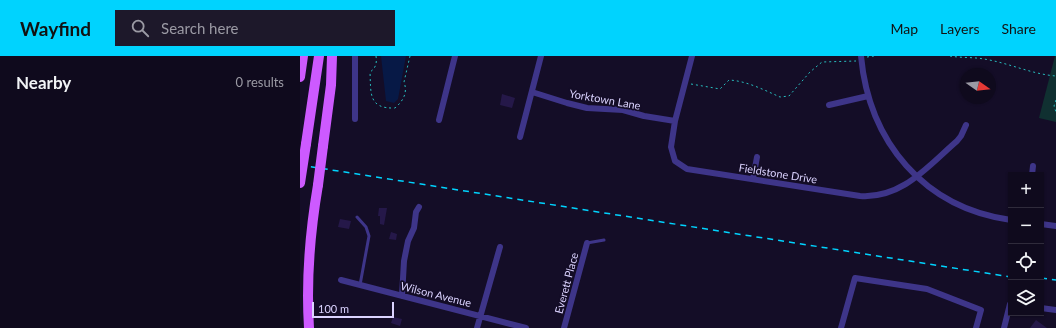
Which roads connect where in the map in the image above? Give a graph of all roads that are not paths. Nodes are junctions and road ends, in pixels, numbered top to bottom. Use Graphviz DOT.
graph roads {
  1 [pos="303,56"];
  2 [pos="319,56"];
  3 [pos="332,56"];
  4 [pos="355,56"];
  5 [pos="455,56"];
  6 [pos="541,56"];
  7 [pos="692,56"];
  8 [pos="861,57"];
  9 [pos="300,78"];
  10 [pos="532,92"];
  11 [pos="868,96"];
  12 [pos="829,105"];
  13 [pos="355,119"];
  14 [pos="439,120"];
  15 [pos="675,121"];
  16 [pos="966,125"];
  17 [pos="520,137"];
  18 [pos="757,157"];
  19 [pos="1033,166"];
  20 [pos="1032,172"];
  21 [pos="916,177"];
  22 [pos="753,179"];
  23 [pos="300,184"];
  24 [pos="419,207"];
  25 [pos="358,218"];
  26 [pos="1008,220"];
  27 [pos="1044,224"];
  28 [pos="1056,226"];
  29 [pos="604,240"];
  30 [pos="586,243"];
  31 [pos="500,247"];
  32 [pos="341,280"];
  33 [pos="360,285"];
  34 [pos="402,296"];
  35 [pos="1044,308"];
  36 [pos="1056,310"];
  37 [pos="1008,312"];
  38 [pos="480,316"];
  39 [pos="309,328"];
  40 [pos="477,328"];
  41 [pos="526,328"];
  42 [pos="564,328"];
  43 [pos="841,328"];
  44 [pos="976,328"];
  45 [pos="1004,328"];
  1 -- 9 [label="main road"];
  2 -- 23 [label="main road, bridge"];
  3 -- 39 [label="main road, bridge"];
  4 -- 13 [label="street"];
  5 -- 14 [label="street"];
  6 -- 10 [label="street"];
  7 -- 15 [label="street, Fieldstone Drive"];
  8 -- 11 [label="street"];
  10 -- 15 [label="street, Yorktown Lane"];
  10 -- 17 [label="street"];
  11 -- 12 [label="street"];
  11 -- 21 [label="street"];
  15 -- 22 [label="street, Fieldstone Drive"];
  16 -- 21 [label="street, Fieldstone Drive"];
  18 -- 22 [label="street"];
  19 -- 20 [label="street"];
  21 -- 22 [label="street, Fieldstone Drive"];
  21 -- 26 [label="street"];
  24 -- 34 [label="street"];
  25 -- 33 [label="lane"];
  27 -- 28 [label="street"];
  29 -- 30 [label="lane"];
  30 -- 42 [label="street, Everett Place"];
  31 -- 38 [label="street"];
  32 -- 33 [label="street, Wilson Avenue"];
  33 -- 34 [label="street, Wilson Avenue"];
  34 -- 38 [label="street, Wilson Avenue"];
  35 -- 36 [label="street"];
  37 -- 45 [label="street"];
  38 -- 40 [label="street"];
  38 -- 41 [label="street, Wilson Avenue"];
  43 -- 44 [label="street"];
}
